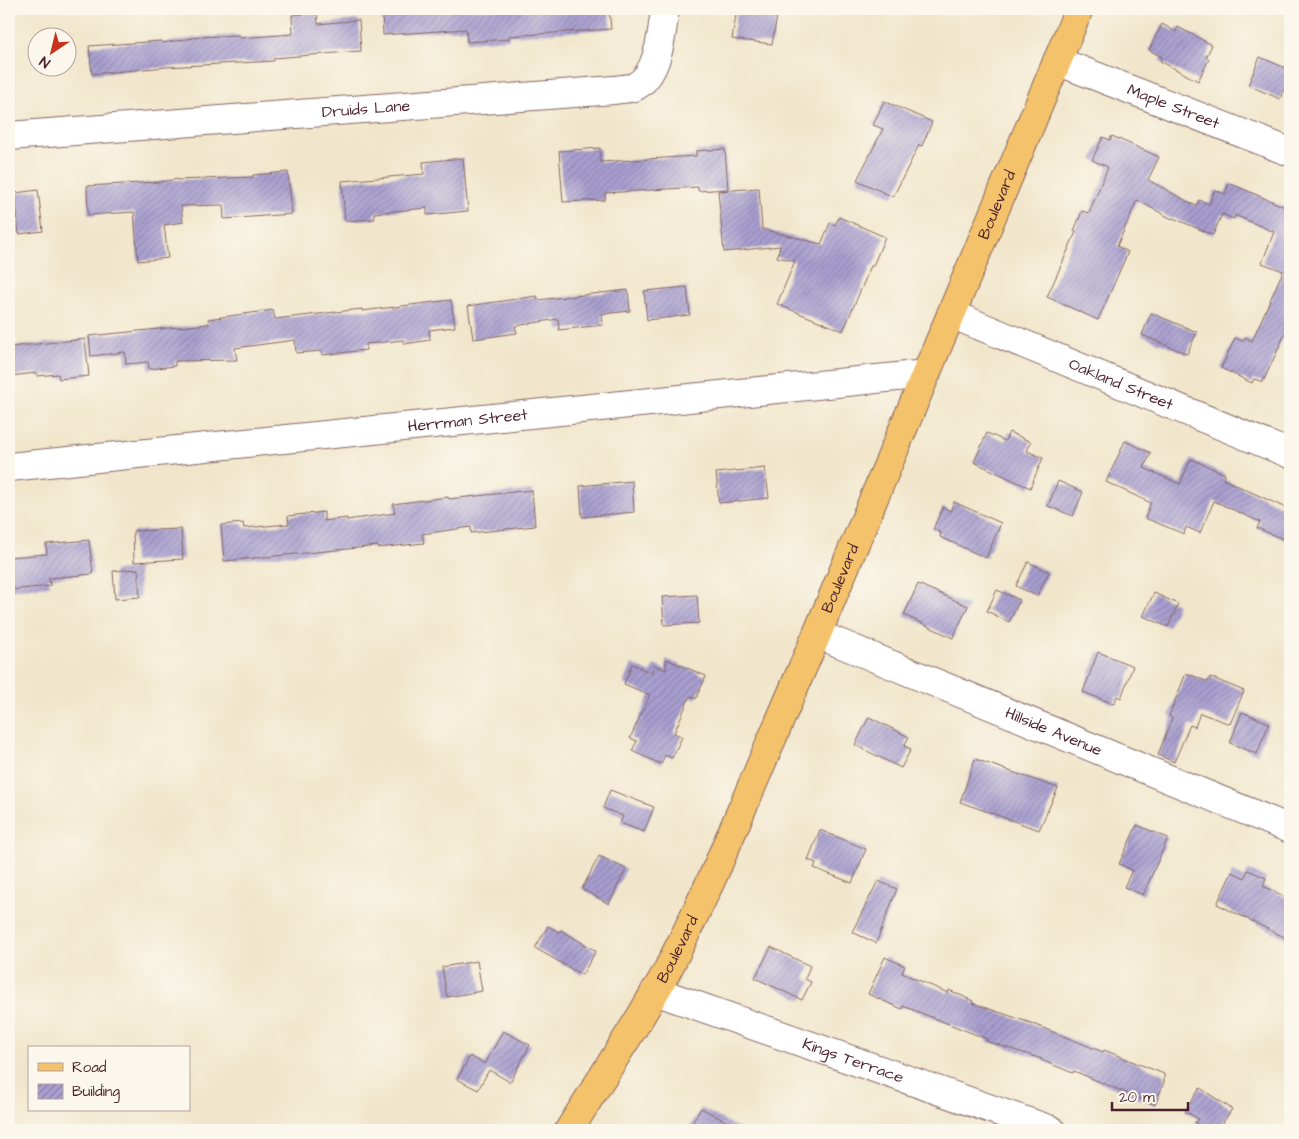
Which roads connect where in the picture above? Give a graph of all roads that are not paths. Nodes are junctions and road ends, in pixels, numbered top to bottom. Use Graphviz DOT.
graph roads {
  1 [pos="665,9"];
  2 [pos="1079,9"];
  3 [pos="1057,61"];
  4 [pos="9,136"];
  5 [pos="1290,152"];
  6 [pos="951,314"];
  7 [pos="926,374"];
  8 [pos="1290,454"];
  9 [pos="9,467"];
  10 [pos="817,634"];
  11 [pos="1290,829"];
  12 [pos="655,991"];
  13 [pos="569,1130"];
  14 [pos="1051,1130"];
  1 -- 4 [label="street, Druids Lane"];
  2 -- 3 [label="main road, Boulevard"];
  3 -- 5 [label="street, Maple Street"];
  3 -- 6 [label="main road, Boulevard"];
  6 -- 7 [label="main road, Boulevard"];
  6 -- 8 [label="street, Oakland Street"];
  7 -- 9 [label="street, Herrman Street"];
  7 -- 10 [label="main road, Boulevard"];
  10 -- 11 [label="street, Hillside Avenue"];
  10 -- 12 [label="main road, Boulevard"];
  12 -- 13 [label="main road, Boulevard"];
  12 -- 14 [label="street, Kings Terrace"];
}
